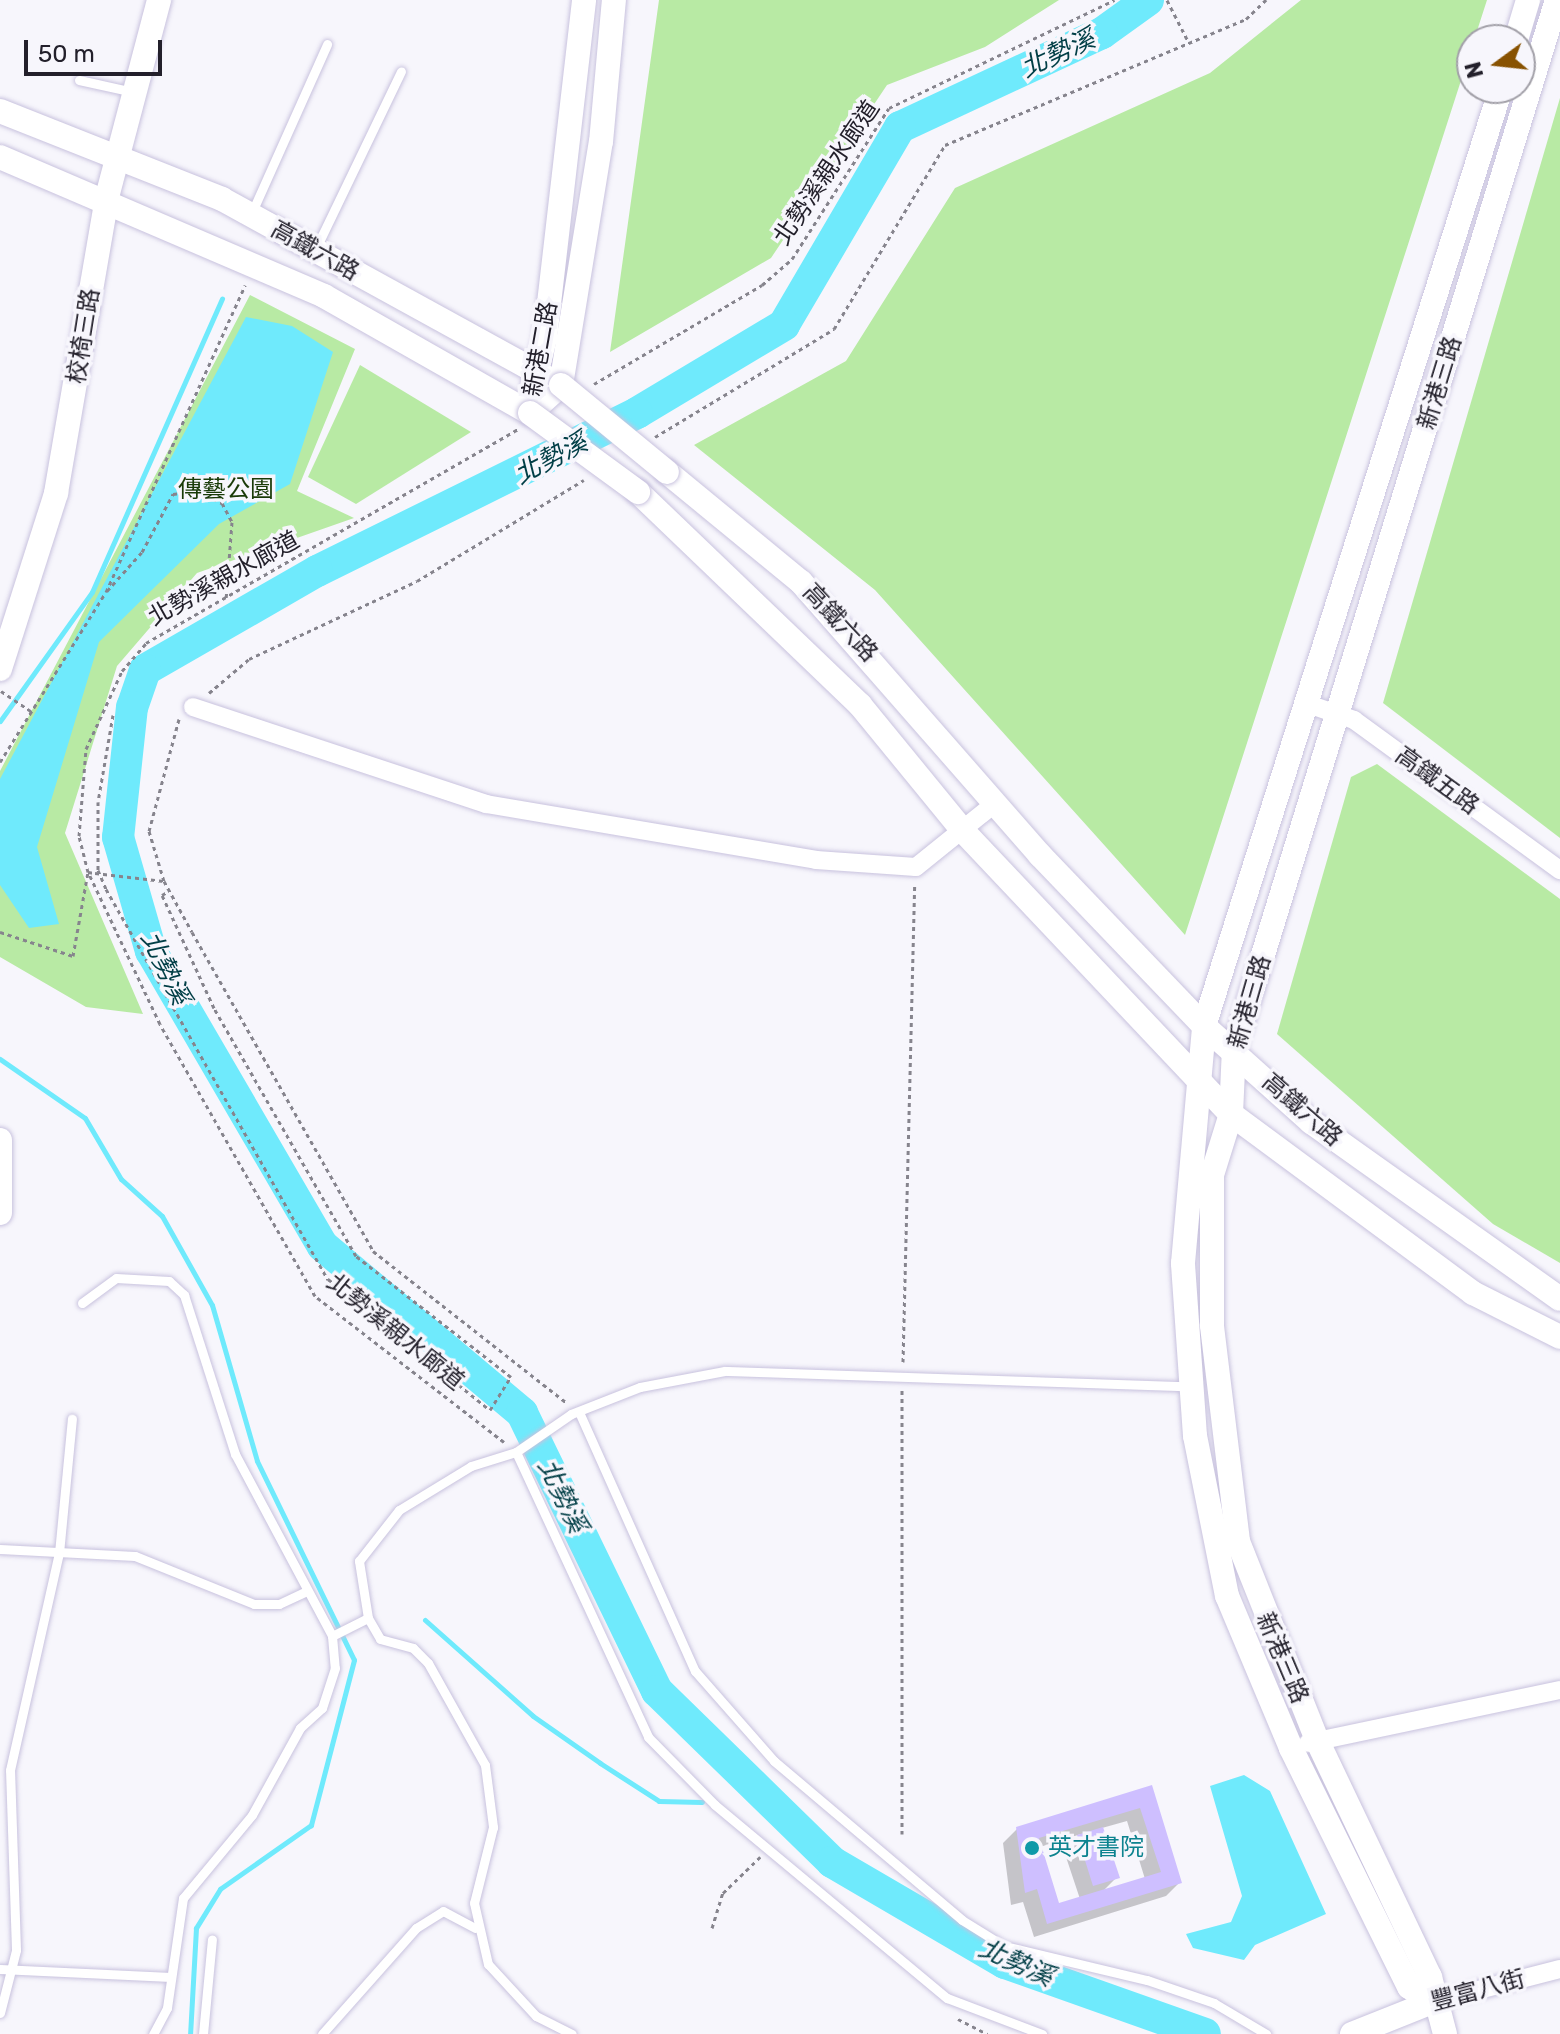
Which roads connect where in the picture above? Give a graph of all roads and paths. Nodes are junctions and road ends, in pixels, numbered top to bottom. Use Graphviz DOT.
graph roads {
  1 [pos="159,0"];
  2 [pos="584,0"];
  3 [pos="614,0"];
  4 [pos="1114,0"];
  5 [pos="1167,0"];
  6 [pos="1266,0"];
  7 [pos="1528,0"];
  8 [pos="1557,0"];
  9 [pos="1521,24"];
  10 [pos="1189,43"];
  11 [pos="327,44"];
  12 [pos="401,71"];
  13 [pos="79,80"];
  14 [pos="136,93"];
  15 [pos="1496,104"];
  16 [pos="0,111"];
  17 [pos="120,155"];
  18 [pos="0,157"];
  19 [pos="107,197"];
  20 [pos="250,215"];
  21 [pos="315,251"];
  22 [pos="248,278"];
  23 [pos="534,373"];
  24 [pos="573,387"];
  25 [pos="530,418"];
  26 [pos="646,443"];
  27 [pos="592,475"];
  28 [pos="106,592"];
  29 [pos="226,600"];
  30 [pos="0,669"];
  31 [pos="0,690"];
  32 [pos="1308,704"];
  33 [pos="193,707"];
  34 [pos="31,711"];
  35 [pos="113,715"];
  36 [pos="1339,715"];
  37 [pos="0,762"];
  38 [pos="994,804"];
  39 [pos="964,832"];
  40 [pos="916,867"];
  41 [pos="1560,870"];
  42 [pos="88,872"];
  43 [pos="164,881"];
  44 [pos="169,891"];
  45 [pos="0,932"];
  46 [pos="1204,1026"];
  47 [pos="1234,1049"];
  48 [pos="1200,1080"];
  49 [pos="1231,1114"];
  50 [pos="0,1140"];
  51 [pos="0,1213"];
  52 [pos="1560,1299"];
  53 [pos="82,1303"];
  54 [pos="1560,1337"];
  55 [pos="903,1376"];
  56 [pos="1188,1386"];
  57 [pos="575,1413"];
  58 [pos="72,1419"];
  59 [pos="516,1452"];
  60 [pos="0,1549"];
  61 [pos="59,1553"];
  62 [pos="307,1591"];
  63 [pos="368,1618"];
  64 [pos="333,1636"];
  65 [pos="1560,1690"];
  66 [pos="1317,1740"];
  67 [pos="1291,1748"];
  68 [pos="902,1834"];
  69 [pos="768,1849"];
  70 [pos="475,1928"];
  71 [pos="712,1928"];
  72 [pos="212,1939"];
  73 [pos="0,1969"];
  74 [pos="1560,1969"];
  75 [pos="14,1971"];
  76 [pos="171,1977"];
  77 [pos="1432,2002"];
  78 [pos="0,2013"];
  79 [pos="153,2034"];
  80 [pos="203,2034"];
  81 [pos="322,2034"];
  82 [pos="572,2034"];
  83 [pos="1042,2034"];
  84 [pos="1266,2034"];
  85 [pos="1352,2034"];
  86 [pos="1445,2034"];
  1 -- 14 [label="street, 校椅三路"];
  2 -- 23 [label="street, 新港二路"];
  3 -- 24 [label="street, 新港二路"];
  4 -- 24 [label="path, 北勢溪親水廊道"];
  5 -- 10 [label="path"];
  6 -- 10 [label="path"];
  7 -- 9 [label="street"];
  8 -- 36 [label="street, 新港三路"];
  10 -- 26 [label="path"];
  11 -- 20 [label="lane"];
  12 -- 21 [label="lane"];
  13 -- 14 [label="lane"];
  14 -- 17 [label="street, 校椅三路"];
  15 -- 32 [label="street, 新港三路"];
  16 -- 17 [label="street, 高鐵六路"];
  17 -- 19 [label="street, 校椅三路"];
  17 -- 20 [label="street, 高鐵六路"];
  18 -- 19 [label="street, 高鐵六路"];
  19 -- 25 [label="street, 高鐵六路"];
  19 -- 30 [label="street, 校椅三路"];
  20 -- 21 [label="street, 高鐵六路"];
  21 -- 23 [label="street, 高鐵六路"];
  22 -- 28 [label="path"];
  23 -- 24 [label="street, 高鐵六路"];
  23 -- 25 [label="street, 新港二路"];
  24 -- 25 [label="street, 新港二路"];
  24 -- 38 [label="street, 高鐵六路, bridge"];
  25 -- 29 [label="path, 北勢溪親水廊道"];
  25 -- 39 [label="street, 高鐵六路, bridge"];
  27 -- 33 [label="path"];
  28 -- 29 [label="path"];
  28 -- 34 [label="path"];
  29 -- 42 [label="path, 北勢溪親水廊道"];
  31 -- 34 [label="path"];
  32 -- 36 [label="street, 高鐵五路"];
  32 -- 46 [label="street, 新港三路"];
  33 -- 40 [label="street"];
  33 -- 43 [label="path"];
  34 -- 37 [label="path"];
  35 -- 44 [label="path"];
  36 -- 41 [label="street, 高鐵五路"];
  36 -- 47 [label="street, 新港三路"];
  38 -- 39 [label="street"];
  38 -- 46 [label="street, 高鐵六路"];
  39 -- 40 [label="street"];
  39 -- 48 [label="street, 高鐵六路"];
  40 -- 55 [label="path"];
  42 -- 43 [label="path, bridge"];
  42 -- 45 [label="path"];
  42 -- 59 [label="path, 北勢溪親水廊道"];
  43 -- 44 [label="path"];
  44 -- 57 [label="path"];
  46 -- 47 [label="street, 高鐵六路"];
  46 -- 48 [label="street, 新港三路"];
  47 -- 49 [label="street, 新港三路"];
  47 -- 52 [label="street, 高鐵六路"];
  48 -- 49 [label="street, 高鐵六路"];
  48 -- 56 [label="street, 新港三路"];
  49 -- 54 [label="street, 高鐵六路"];
  49 -- 66 [label="street, 新港三路"];
  50 -- 51 [label="street"];
  53 -- 62 [label="lane"];
  55 -- 56 [label="lane"];
  55 -- 57 [label="lane"];
  55 -- 68 [label="path"];
  56 -- 67 [label="street, 新港三路"];
  57 -- 59 [label="lane"];
  57 -- 84 [label="lane"];
  58 -- 61 [label="lane"];
  59 -- 63 [label="lane"];
  59 -- 69 [label="lane"];
  60 -- 61 [label="lane"];
  61 -- 62 [label="lane"];
  61 -- 75 [label="lane"];
  62 -- 64 [label="lane"];
  63 -- 64 [label="lane"];
  63 -- 70 [label="lane"];
  64 -- 76 [label="lane"];
  65 -- 66 [label="street"];
  66 -- 67 [label="street"];
  66 -- 77 [label="street, 新港三路"];
  67 -- 77 [label="street, 新港三路"];
  69 -- 71 [label="path"];
  69 -- 83 [label="lane"];
  70 -- 81 [label="lane"];
  70 -- 82 [label="lane"];
  72 -- 80 [label="lane"];
  73 -- 75 [label="lane"];
  74 -- 77 [label="street, 豐富八街"];
  75 -- 76 [label="lane"];
  75 -- 78 [label="lane"];
  76 -- 79 [label="lane"];
  77 -- 85 [label="street, 豐富八街"];
  77 -- 86 [label="street, 新港三路"];
}
